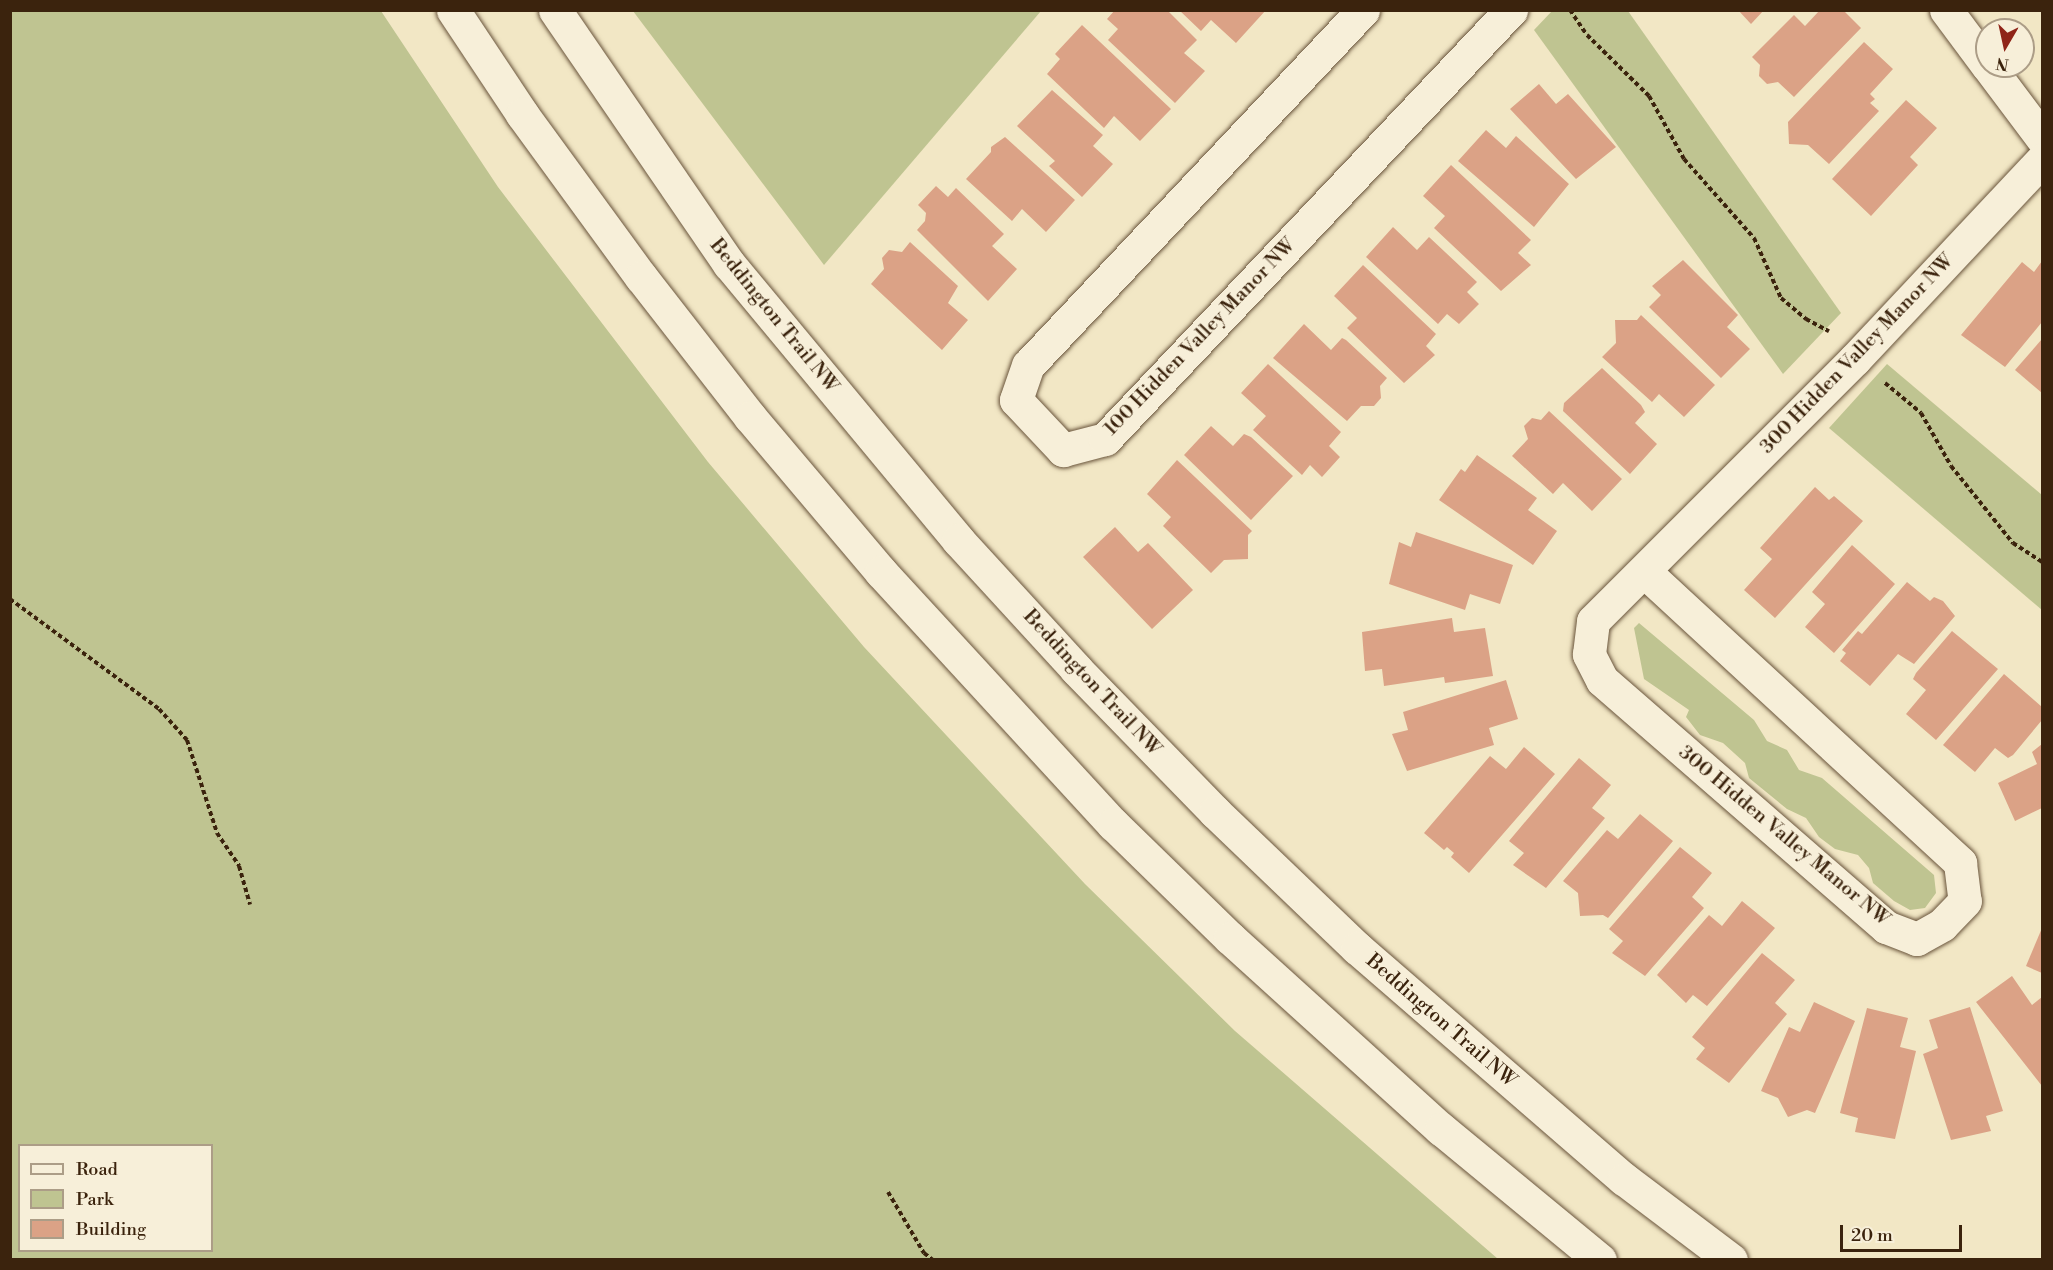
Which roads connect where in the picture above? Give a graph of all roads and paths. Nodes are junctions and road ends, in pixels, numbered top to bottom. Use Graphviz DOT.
graph roads {
  1 [pos="453,10"];
  2 [pos="555,10"];
  3 [pos="1363,10"];
  4 [pos="1511,10"];
  5 [pos="1570,10"];
  6 [pos="1946,10"];
  7 [pos="1975,48"];
  8 [pos="1998,78"];
  9 [pos="2043,138"];
  10 [pos="2043,160"];
  11 [pos="1855,359"];
  12 [pos="2043,562"];
  13 [pos="1645,572"];
  14 [pos="10,598"];
  15 [pos="250,904"];
  16 [pos="888,1192"];
  17 [pos="933,1260"];
  18 [pos="1600,1260"];
  19 [pos="1731,1260"];
  1 -- 18 [label="main road"];
  2 -- 19 [label="main road, Beddington Trail NW"];
  3 -- 4 [label="main road, 100 Hidden Valley Manor NW"];
  5 -- 11 [label="path"];
  6 -- 7 [label="main road"];
  8 -- 9 [label="main road"];
  10 -- 11 [label="main road, 300 Hidden Valley Manor NW"];
  11 -- 12 [label="path"];
  11 -- 13 [label="main road, 300 Hidden Valley Manor NW"];
  13 -- 13 [label="main road, 300 Hidden Valley Manor NW"];
  14 -- 15 [label="path"];
  16 -- 17 [label="path"];
}
